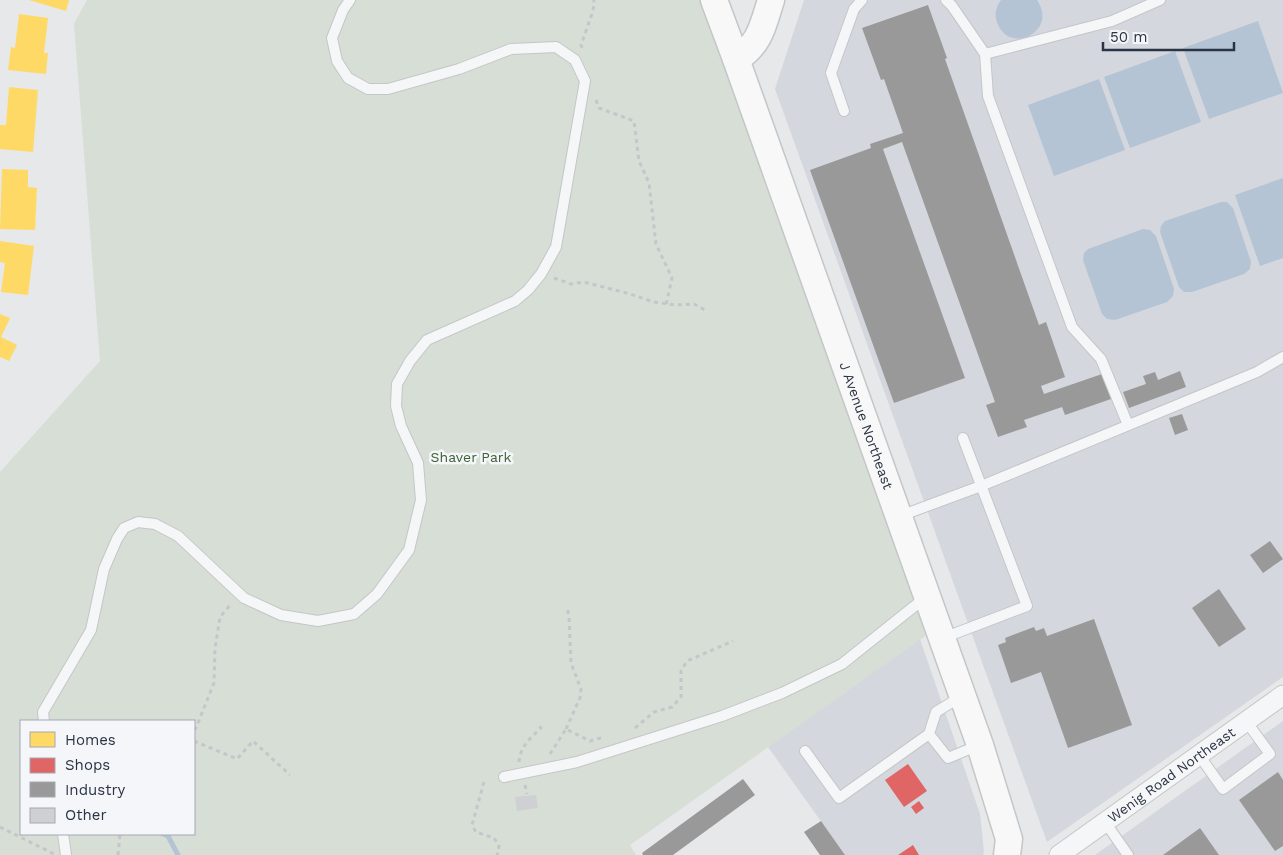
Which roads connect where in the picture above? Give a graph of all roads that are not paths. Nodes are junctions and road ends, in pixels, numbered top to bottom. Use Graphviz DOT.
graph roads {
  1 [pos="350,0"];
  2 [pos="714,0"];
  3 [pos="771,0"];
  4 [pos="862,0"];
  5 [pos="946,0"];
  6 [pos="1160,0"];
  7 [pos="985,54"];
  8 [pos="736,59"];
  9 [pos="844,111"];
  10 [pos="1283,357"];
  11 [pos="1128,425"];
  12 [pos="963,438"];
  13 [pos="981,486"];
  14 [pos="899,516"];
  15 [pos="927,596"];
  16 [pos="942,638"];
  17 [pos="962,696"];
  18 [pos="1280,703"];
  19 [pos="44,720"];
  20 [pos="1246,721"];
  21 [pos="929,734"];
  22 [pos="980,745"];
  23 [pos="805,751"];
  24 [pos="1199,755"];
  25 [pos="504,777"];
  26 [pos="1105,822"];
  27 [pos="63,835"];
  28 [pos="66,855"];
  29 [pos="1007,855"];
  30 [pos="1059,855"];
  31 [pos="1128,855"];
  1 -- 19 [label="lane"];
  2 -- 8 [label="street, J Avenue Northeast"];
  3 -- 8 [label="street"];
  4 -- 9 [label="lane"];
  5 -- 7 [label="lane"];
  6 -- 7 [label="lane"];
  7 -- 11 [label="lane"];
  8 -- 14 [label="street, J Avenue Northeast"];
  10 -- 11 [label="lane"];
  11 -- 13 [label="lane"];
  12 -- 13 [label="lane"];
  13 -- 14 [label="lane"];
  13 -- 16 [label="lane"];
  14 -- 15 [label="street, J Avenue Northeast"];
  15 -- 16 [label="street, J Avenue Northeast"];
  15 -- 25 [label="lane"];
  16 -- 17 [label="street, J Avenue Northeast"];
  17 -- 21 [label="lane"];
  17 -- 22 [label="street, J Avenue Northeast"];
  18 -- 20 [label="street, Wenig Road Northeast"];
  20 -- 24 [label="street, Wenig Road Northeast"];
  20 -- 24 [label="lane"];
  21 -- 22 [label="lane"];
  21 -- 23 [label="lane"];
  22 -- 29 [label="street, J Avenue Northeast"];
  24 -- 26 [label="street, Wenig Road Northeast"];
  26 -- 30 [label="street, Wenig Road Northeast"];
  26 -- 31 [label="lane"];
  27 -- 28 [label="lane"];
}
